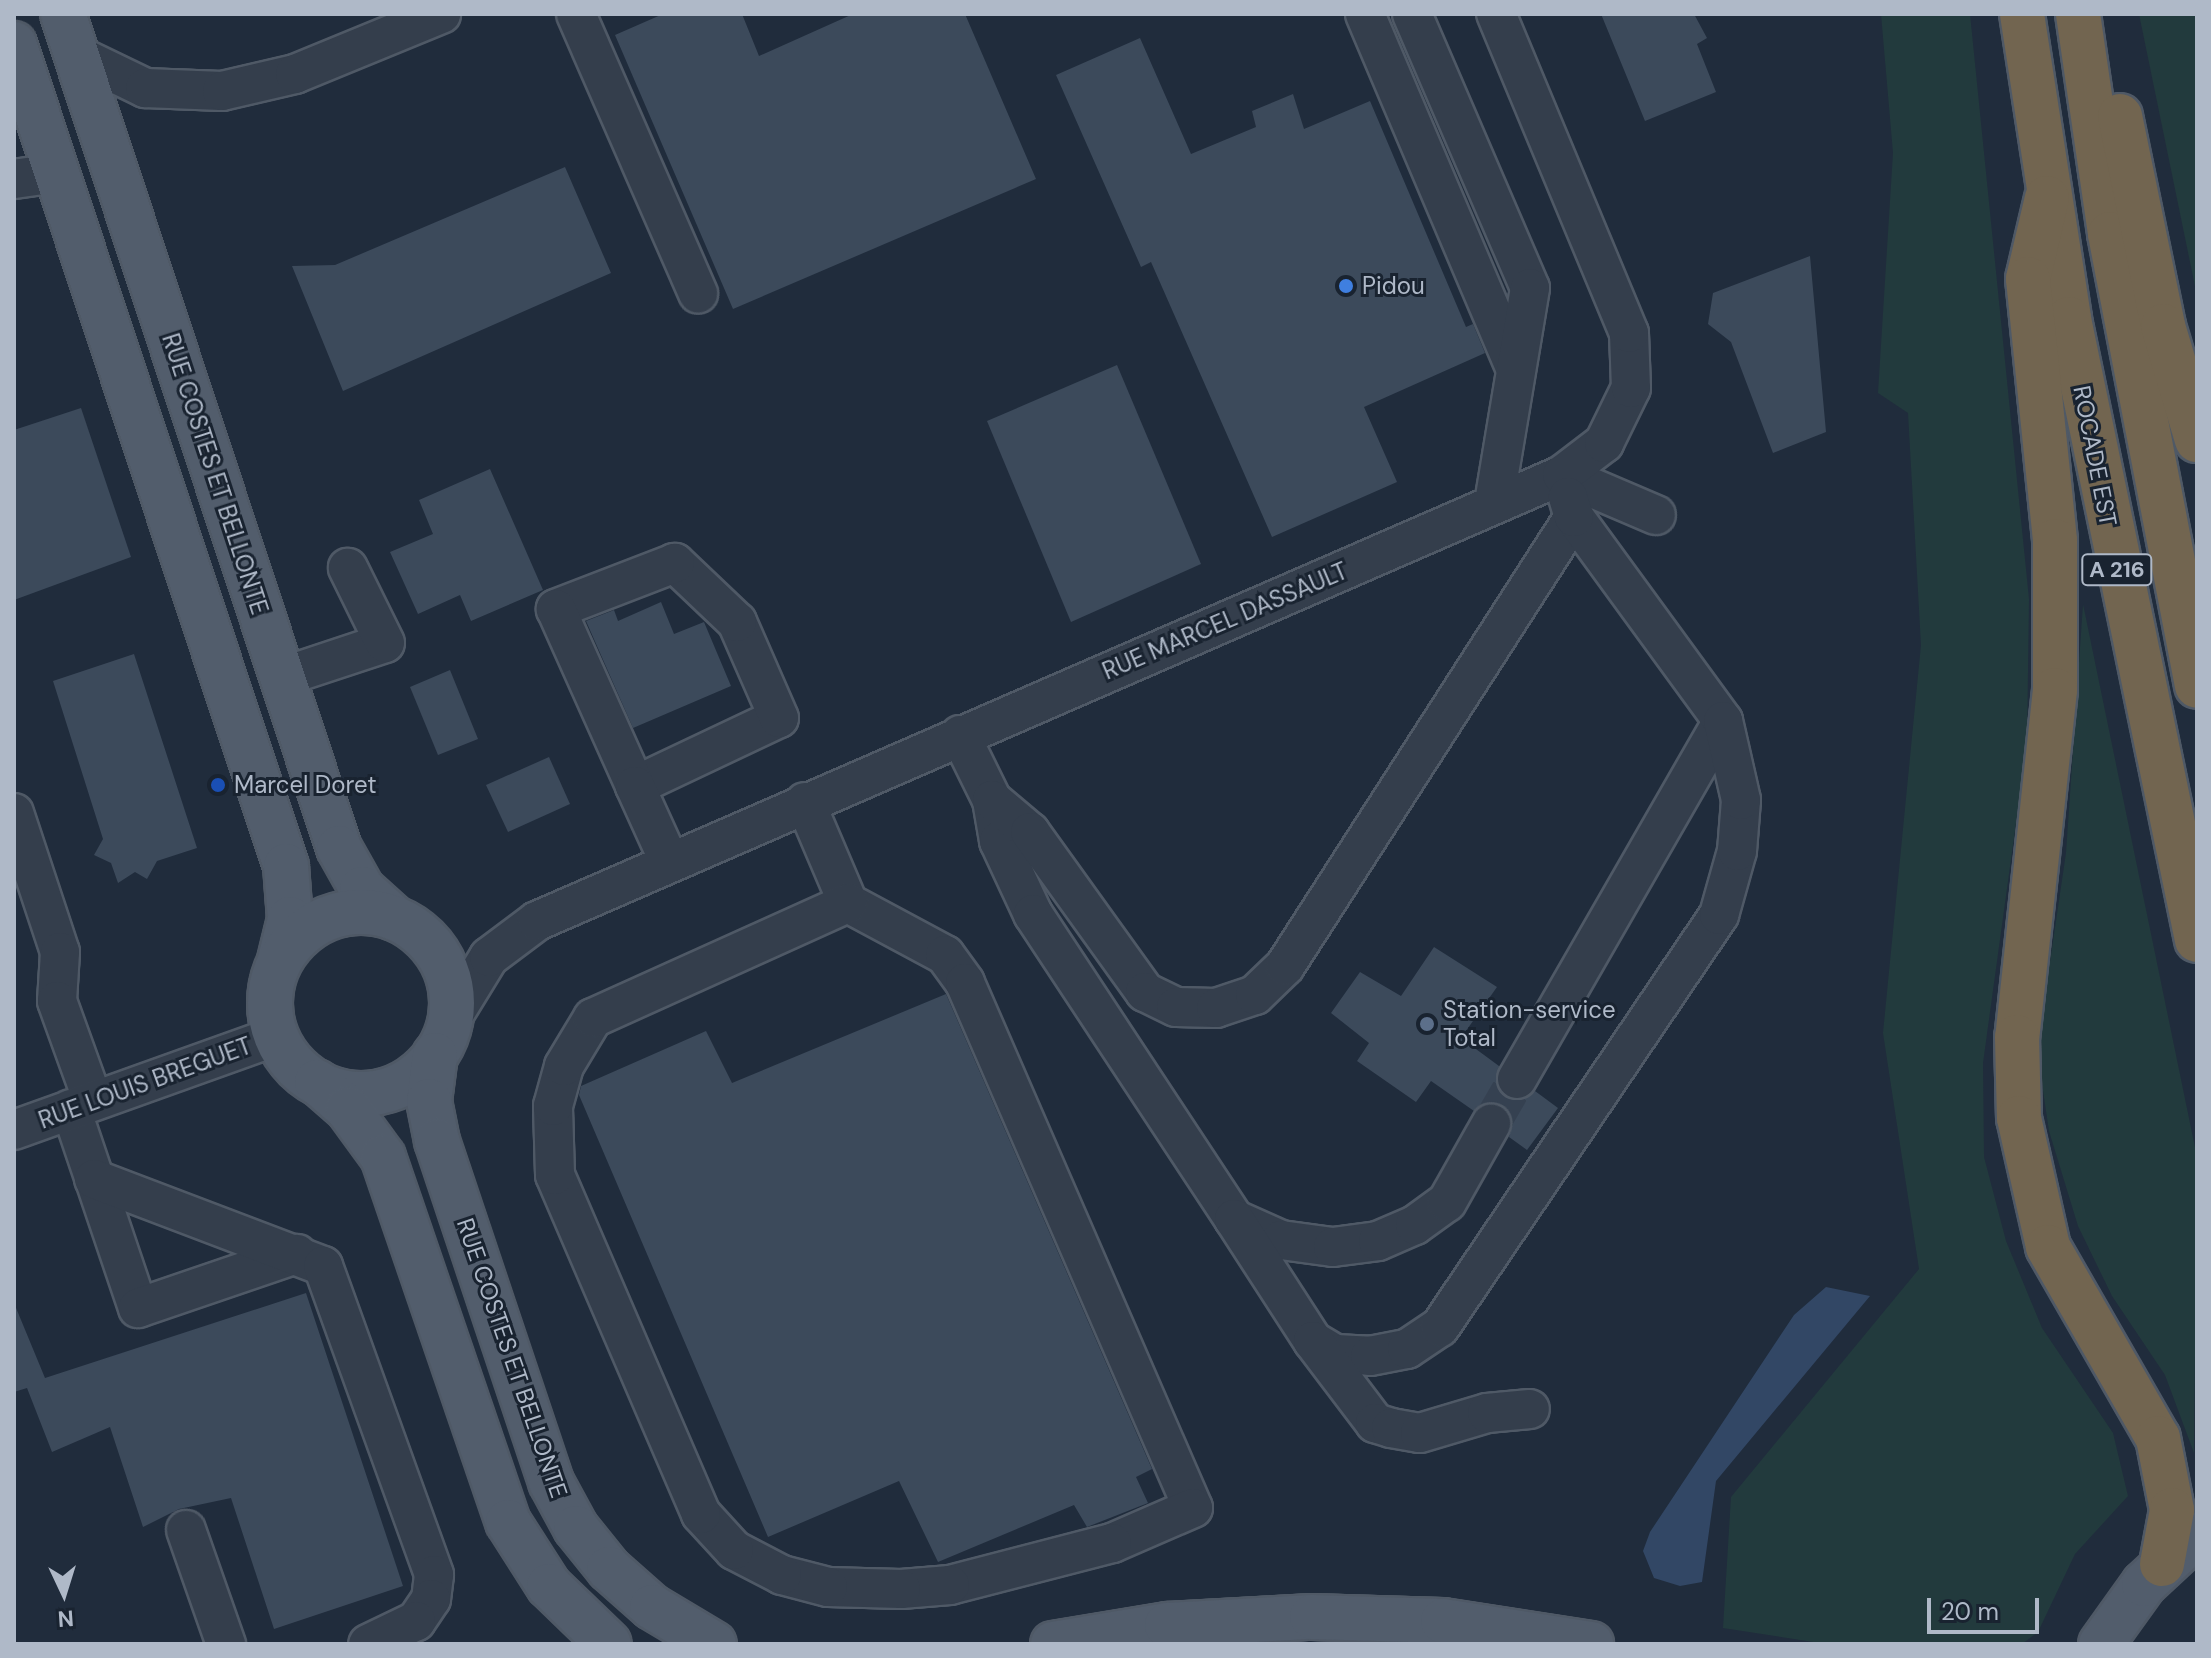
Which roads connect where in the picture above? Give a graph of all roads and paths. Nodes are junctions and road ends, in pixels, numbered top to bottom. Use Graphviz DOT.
graph roads {
  1 [pos="63,14"];
  2 [pos="441,14"];
  3 [pos="576,14"];
  4 [pos="1365,14"];
  5 [pos="1412,14"];
  6 [pos="1496,14"];
  7 [pos="2022,14"];
  8 [pos="2078,14"];
  9 [pos="2099,14"];
  10 [pos="362,30"];
  11 [pos="14,44"];
  12 [pos="77,55"];
  13 [pos="35,176"];
  14 [pos="2047,198"];
  15 [pos="698,293"];
  16 [pos="1516,369"];
  17 [pos="2197,440"];
  18 [pos="1562,475"];
  19 [pos="1494,504"];
  20 [pos="1656,515"];
  21 [pos="1574,517"];
  22 [pos="348,568"];
  23 [pos="282,677"];
  24 [pos="2197,686"];
  25 [pos="1723,721"];
  26 [pos="960,735"];
  27 [pos="635,786"];
  28 [pos="992,800"];
  29 [pos="805,802"];
  30 [pos="14,813"];
  31 [pos="669,861"];
  32 [pos="848,903"];
  33 [pos="394,918"];
  34 [pos="2197,940"];
  35 [pos="280,960"];
  36 [pos="276,1036"];
  37 [pos="443,1037"];
  38 [pos="1517,1079"];
  39 [pos="317,1082"];
  40 [pos="82,1105"];
  41 [pos="1491,1124"];
  42 [pos="14,1130"];
  43 [pos="94,1179"];
  44 [pos="1234,1219"];
  45 [pos="297,1254"];
  46 [pos="1313,1341"];
  47 [pos="1530,1409"];
  48 [pos="186,1530"];
  49 [pos="2197,1535"];
  50 [pos="2162,1564"];
  51 [pos="1065,1643"];
  52 [pos="226,1644"];
  53 [pos="368,1644"];
  54 [pos="609,1644"];
  55 [pos="714,1644"];
  56 [pos="1591,1644"];
  57 [pos="2101,1644"];
  1 -- 12 [label="main road, RUE COSTES ET BELLONTE"];
  2 -- 10 [label="street"];
  3 -- 15 [label="street"];
  4 -- 16 [label="street"];
  5 -- 16 [label="street"];
  6 -- 18 [label="street, RUE MARCEL DASSAULT"];
  7 -- 14 [label="highway, ROCADE EST / A 216"];
  8 -- 24 [label="highway, A 216"];
  9 -- 17 [label="highway"];
  10 -- 12 [label="street"];
  11 -- 13 [label="main road"];
  12 -- 23 [label="main road, RUE COSTES ET BELLONTE"];
  13 -- 35 [label="main road"];
  14 -- 34 [label="highway, ROCADE EST / A 216"];
  14 -- 50 [label="highway"];
  16 -- 19 [label="street"];
  18 -- 19 [label="street, RUE MARCEL DASSAULT"];
  18 -- 20 [label="street"];
  18 -- 21 [label="street"];
  19 -- 26 [label="street, RUE MARCEL DASSAULT"];
  21 -- 25 [label="street"];
  21 -- 28 [label="street"];
  22 -- 23 [label="street"];
  23 -- 33 [label="main road, RUE COSTES ET BELLONTE"];
  25 -- 38 [label="street"];
  25 -- 46 [label="street"];
  26 -- 28 [label="street"];
  26 -- 29 [label="street, RUE MARCEL DASSAULT"];
  27 -- 27 [label="street"];
  27 -- 31 [label="street"];
  28 -- 44 [label="street"];
  29 -- 31 [label="street, RUE MARCEL DASSAULT"];
  29 -- 32 [label="street"];
  30 -- 40 [label="street"];
  31 -- 37 [label="street, RUE MARCEL DASSAULT"];
  32 -- 32 [label="street"];
  33 -- 35 [label="main road"];
  33 -- 37 [label="main road"];
  35 -- 36 [label="main road"];
  36 -- 39 [label="main road"];
  36 -- 40 [label="street, RUE LOUIS BREGUET"];
  37 -- 39 [label="main road"];
  37 -- 55 [label="main road, RUE COSTES ET BELLONTE"];
  39 -- 54 [label="main road"];
  40 -- 42 [label="street, RUE LOUIS BREGUET"];
  40 -- 43 [label="street"];
  41 -- 44 [label="street"];
  43 -- 45 [label="street"];
  43 -- 45 [label="street"];
  44 -- 46 [label="street"];
  45 -- 53 [label="street"];
  46 -- 47 [label="street"];
  48 -- 52 [label="street"];
  49 -- 50 [label="main road"];
  50 -- 57 [label="main road"];
  51 -- 56 [label="main road"];
}
